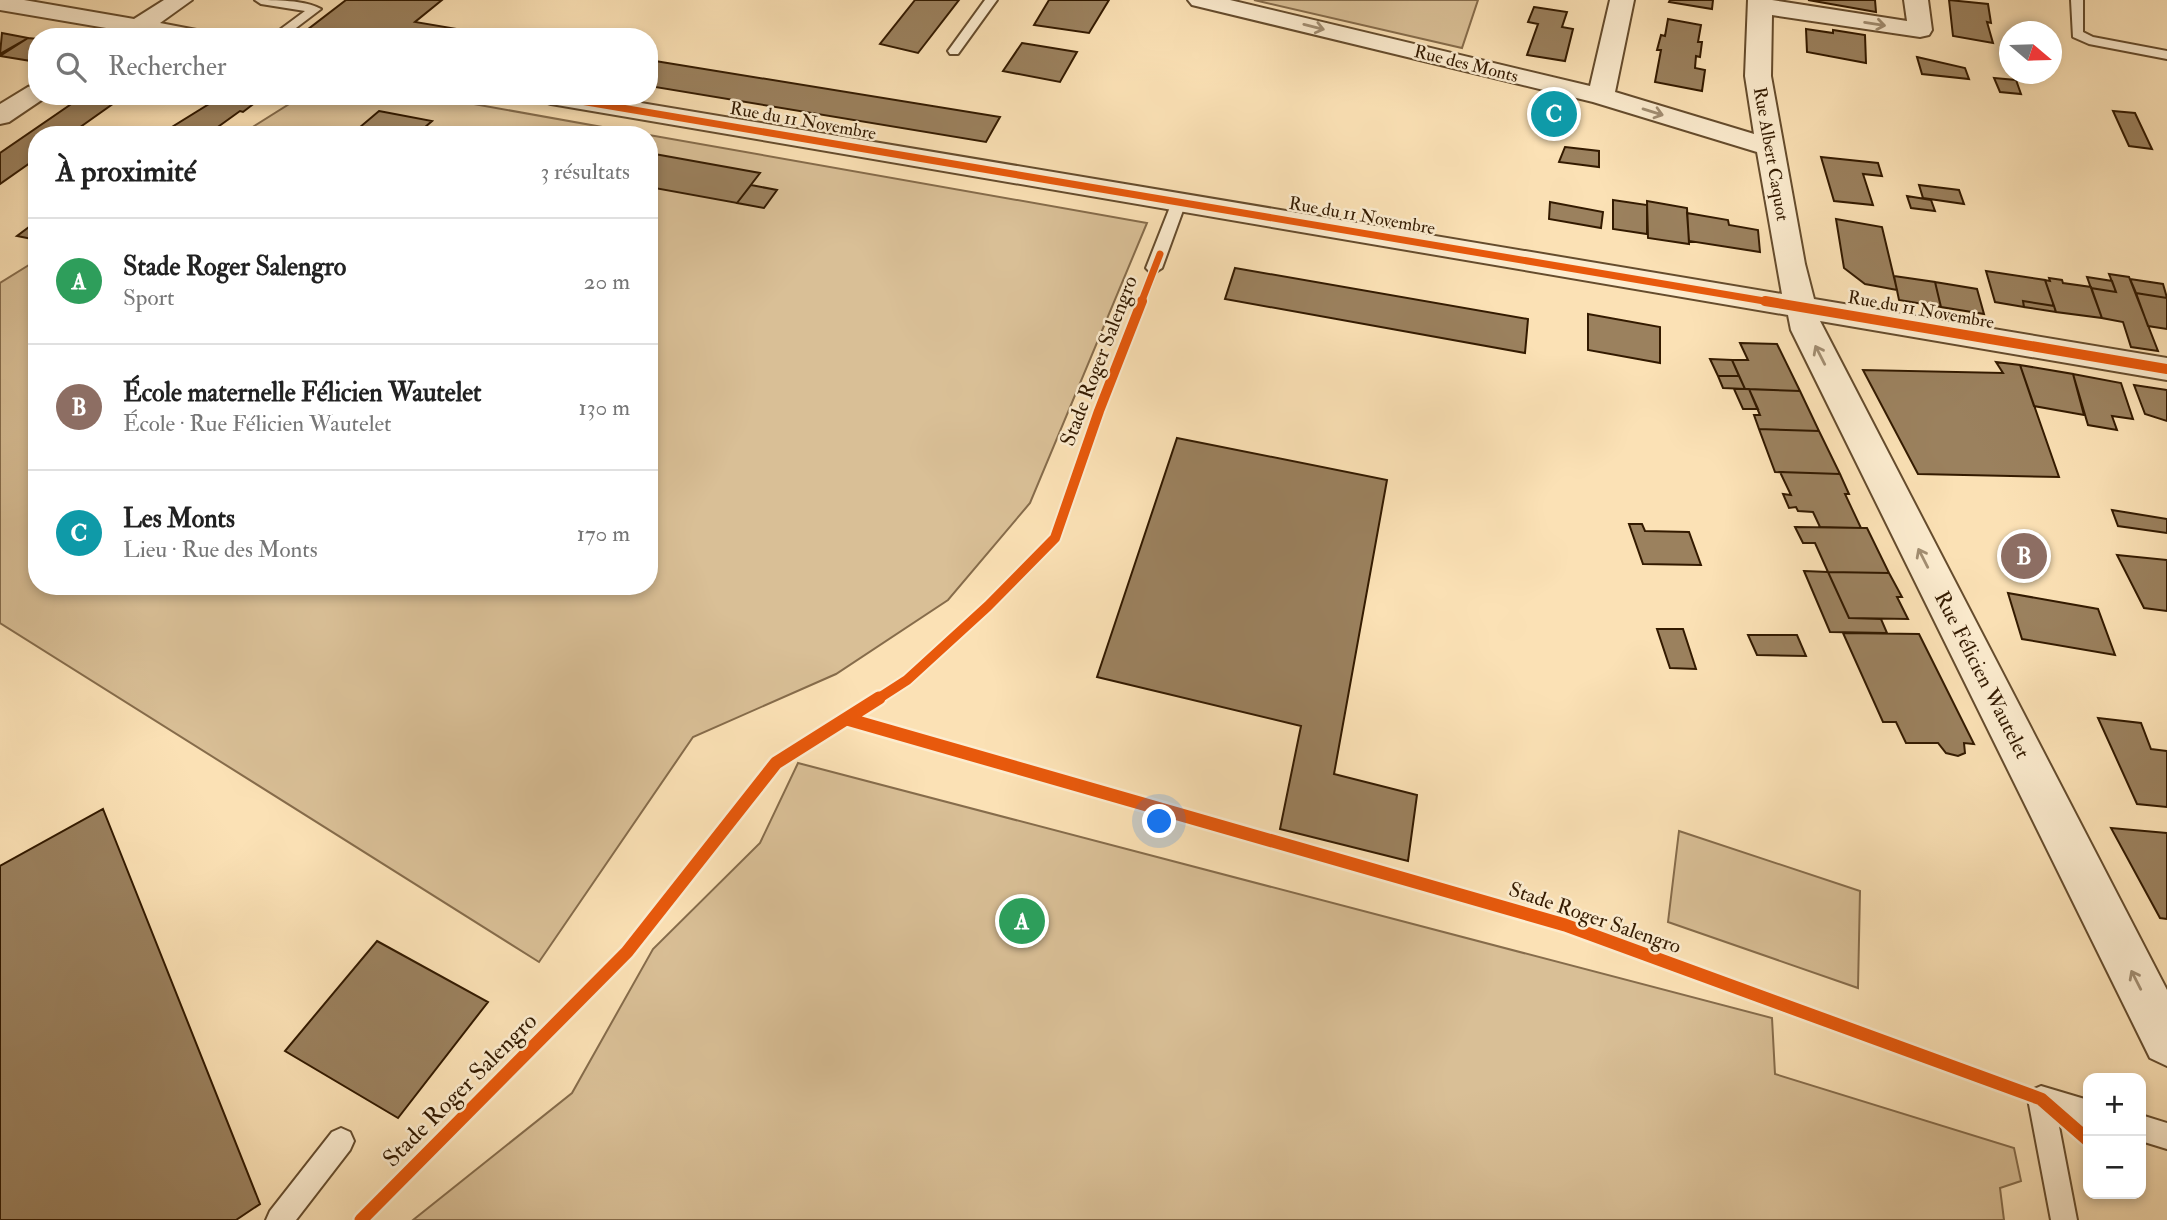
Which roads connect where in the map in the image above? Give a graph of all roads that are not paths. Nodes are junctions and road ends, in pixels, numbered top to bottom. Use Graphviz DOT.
graph roads {
  1 [pos="180,0"];
  2 [pos="261,0"];
  3 [pos="991,0"];
  4 [pos="1200,0"];
  5 [pos="1622,0"];
  6 [pos="1916,0"];
  7 [pos="2077,0"];
  8 [pos="0,3"];
  9 [pos="1760,3"];
  10 [pos="113,28"];
  11 [pos="137,28"];
  12 [pos="289,28"];
  13 [pos="954,51"];
  14 [pos="2167,55"];
  15 [pos="1601,96"];
  16 [pos="28,98"];
  17 [pos="604,105"];
  18 [pos="0,116"];
  19 [pos="1770,147"];
  20 [pos="1179,202"];
  21 [pos="1157,261"];
  22 [pos="1799,307"];
  23 [pos="2167,369"];
  24 [pos="2167,1041"];
  25 [pos="2083,1112"];
  26 [pos="2146,1130"];
  27 [pos="2167,1136"];
  28 [pos="341,1141"];
  29 [pos="279,1220"];
  30 [pos="2064,1220"];
  1 -- 11 [label="street"];
  2 -- 12 [label="lane"];
  3 -- 13 [label="lane"];
  4 -- 15 [label="street, Rue des Monts, one-way"];
  5 -- 15 [label="street"];
  9 -- 6 [label="street, one-way"];
  7 -- 14 [label="lane"];
  8 -- 10 [label="street"];
  9 -- 19 [label="street, Rue Albert Caquot"];
  15 -- 19 [label="street, Rue des Monts, one-way"];
  16 -- 18 [label="street"];
  17 -- 20 [label="street, Rue du 11 Novembre"];
  19 -- 22 [label="street, Rue Albert Caquot"];
  20 -- 21 [label="lane"];
  20 -- 22 [label="street, Rue du 11 Novembre"];
  22 -- 23 [label="street, Rue du 11 Novembre"];
  24 -- 22 [label="street, Rue Félicien Wautelet, one-way"];
  25 -- 30 [label="lane"];
  26 -- 27 [label="lane"];
  28 -- 29 [label="lane"];
}
